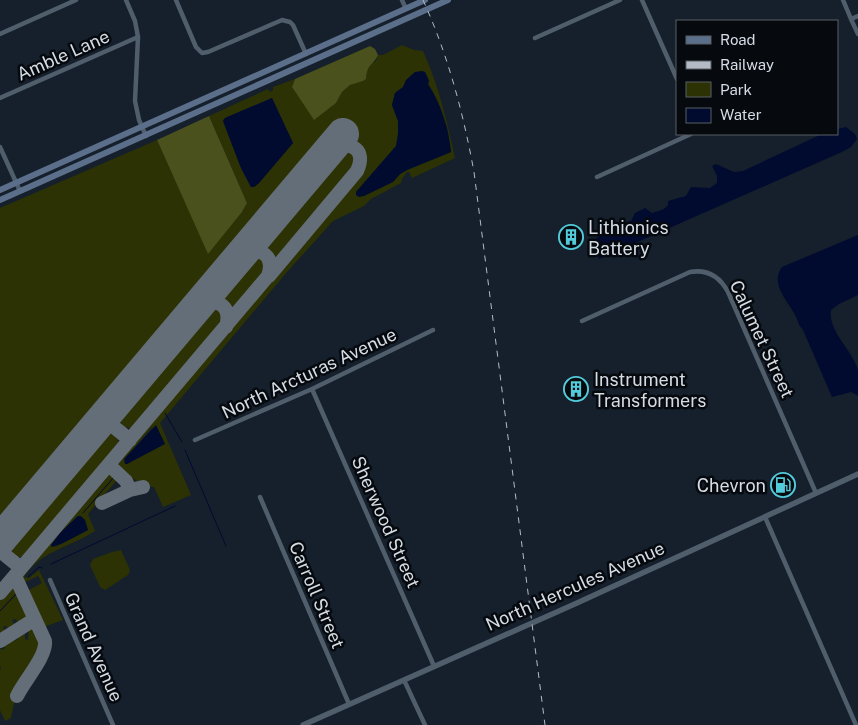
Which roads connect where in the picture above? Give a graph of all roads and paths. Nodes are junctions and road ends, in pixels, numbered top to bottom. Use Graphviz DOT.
graph roads {
  1 [pos="76,0"];
  2 [pos="126,0"];
  3 [pos="176,0"];
  4 [pos="402,0"];
  5 [pos="424,0"];
  6 [pos="448,0"];
  7 [pos="620,0"];
  8 [pos="642,0"];
  9 [pos="843,0"];
  10 [pos="406,8"];
  11 [pos="858,16"];
  12 [pos="851,19"];
  13 [pos="0,34"];
  14 [pos="858,34"];
  15 [pos="138,37"];
  16 [pos="535,38"];
  17 [pos="306,54"];
  18 [pos="676,77"];
  19 [pos="0,98"];
  20 [pos="142,126"];
  21 [pos="689,135"];
  22 [pos="146,136"];
  23 [pos="0,147"];
  24 [pos="597,177"];
  25 [pos="16,183"];
  26 [pos="0,190"];
  27 [pos="20,191"];
  28 [pos="0,200"];
  29 [pos="582,321"];
  30 [pos="433,330"];
  31 [pos="312,388"];
  32 [pos="196,440"];
  33 [pos="858,474"];
  34 [pos="816,493"];
  35 [pos="260,497"];
  36 [pos="765,517"];
  37 [pos="50,580"];
  38 [pos="434,666"];
  39 [pos="404,680"];
  40 [pos="350,704"];
  41 [pos="306,724"];
  42 [pos="114,725"];
  43 [pos="424,725"];
  44 [pos="856,725"];
  1 -- 13 [label="street"];
  2 -- 15 [label="street"];
  3 -- 17 [label="street"];
  4 -- 10 [label="street"];
  5 -- 10 [label="main road"];
  6 -- 22 [label="main road"];
  7 -- 16 [label="street"];
  8 -- 18 [label="street"];
  9 -- 12 [label="street"];
  10 -- 17 [label="main road"];
  11 -- 12 [label="street"];
  12 -- 14 [label="street"];
  15 -- 19 [label="street, Amble Lane"];
  15 -- 20 [label="street"];
  17 -- 20 [label="main road"];
  20 -- 22 [label="street"];
  20 -- 25 [label="main road"];
  21 -- 24 [label="street"];
  22 -- 27 [label="main road"];
  23 -- 25 [label="street"];
  25 -- 26 [label="main road"];
  25 -- 27 [label="street"];
  27 -- 28 [label="main road"];
  29 -- 34 [label="street, Calumet Street"];
  30 -- 31 [label="street, North Arcturas Avenue"];
  31 -- 32 [label="street, North Arcturas Avenue"];
  31 -- 38 [label="street, Sherwood Street"];
  33 -- 34 [label="street, North Hercules Avenue"];
  34 -- 36 [label="street, North Hercules Avenue"];
  35 -- 40 [label="street, Carroll Street"];
  36 -- 38 [label="street, North Hercules Avenue"];
  36 -- 44 [label="street"];
  37 -- 42 [label="street, Grand Avenue"];
  38 -- 39 [label="street, North Hercules Avenue"];
  39 -- 40 [label="street, North Hercules Avenue"];
  39 -- 43 [label="street"];
  40 -- 41 [label="street, North Hercules Avenue"];
}
